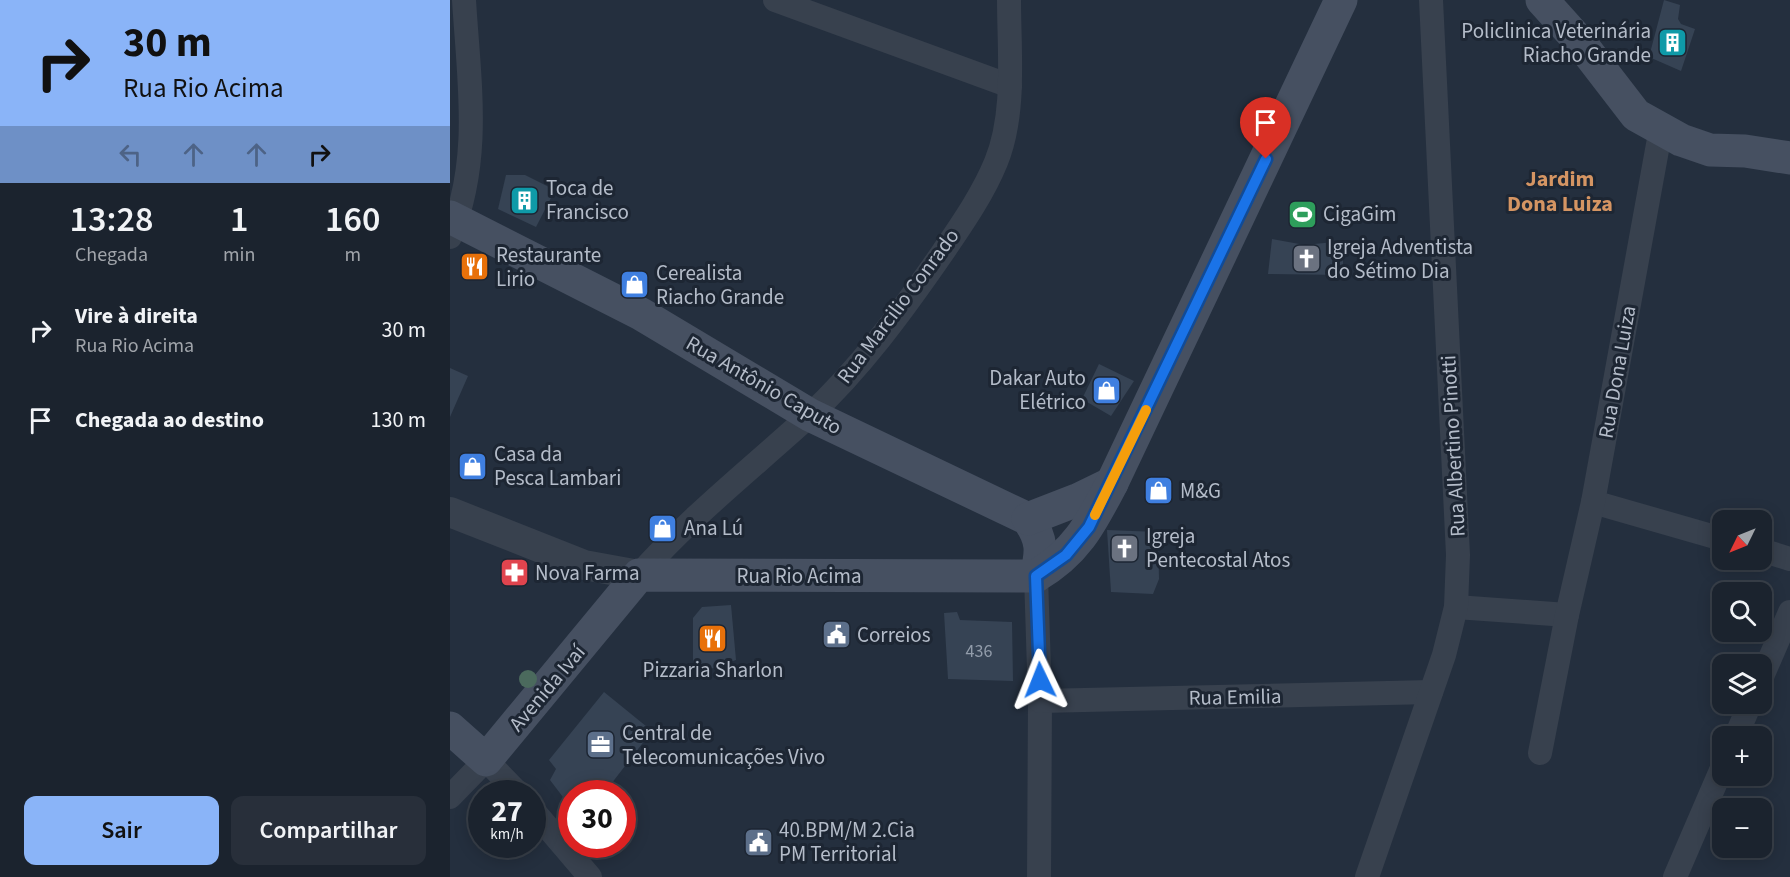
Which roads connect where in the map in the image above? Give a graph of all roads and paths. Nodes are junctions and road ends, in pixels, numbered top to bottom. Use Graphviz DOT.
graph roads {
  1 [pos="464,0"];
  2 [pos="775,0"];
  3 [pos="1009,0"];
  4 [pos="1341,0"];
  5 [pos="1431,0"];
  6 [pos="1542,0"];
  7 [pos="1010,86"];
  8 [pos="1661,128"];
  9 [pos="1790,158"];
  10 [pos="452,225"];
  11 [pos="810,415"];
  12 [pos="1112,483"];
  13 [pos="1593,502"];
  14 [pos="450,512"];
  15 [pos="1028,519"];
  16 [pos="1712,536"];
  17 [pos="1772,553"];
  18 [pos="1790,558"];
  19 [pos="639,575"];
  20 [pos="1036,576"];
  21 [pos="1456,608"];
  22 [pos="1790,612"];
  23 [pos="1567,615"];
  24 [pos="1772,654"];
  25 [pos="1431,692"];
  26 [pos="1040,701"];
  27 [pos="450,728"];
  28 [pos="1540,753"];
  29 [pos="486,760"];
  30 [pos="505,780"];
  31 [pos="1714,786"];
  32 [pos="450,797"];
  33 [pos="546,825"];
  34 [pos="590,877"];
  35 [pos="1039,877"];
  36 [pos="1367,877"];
  37 [pos="1674,877"];
  1 -- 10 [label="street"];
  2 -- 7 [label="street"];
  3 -- 7 [label="street, Rua Marcilio Conrado"];
  4 -- 12 [label="main road"];
  5 -- 21 [label="street, Rua Albertino Pinotti"];
  6 -- 8 [label="main road"];
  7 -- 11 [label="street, Rua Marcilio Conrado"];
  8 -- 9 [label="main road"];
  8 -- 13 [label="street, Rua Dona Luiza"];
  10 -- 11 [label="main road, Rua Antônio Caputo"];
  11 -- 15 [label="main road, Rua Antônio Caputo"];
  11 -- 19 [label="street, Rua Marcilio Conrado"];
  12 -- 15 [label="main road"];
  12 -- 20 [label="main road"];
  13 -- 16 [label="street"];
  13 -- 23 [label="street, Rua Dona Luiza"];
  14 -- 19 [label="street, Rua Rio Acima"];
  15 -- 20 [label="main road"];
  17 -- 18 [label="street"];
  19 -- 20 [label="main road, Rua Rio Acima"];
  19 -- 29 [label="main road, Avenida Ivaí"];
  20 -- 26 [label="street"];
  21 -- 23 [label="street"];
  21 -- 25 [label="street, Rua Albertino Pinotti"];
  22 -- 24 [label="street"];
  23 -- 28 [label="street, Rua Dona Luiza"];
  25 -- 26 [label="street, Rua Emilia"];
  25 -- 36 [label="street, Rua Albertino Pinotti"];
  26 -- 35 [label="street"];
  27 -- 29 [label="main road"];
  29 -- 30 [label="street"];
  29 -- 32 [label="street, Avenida Ivaí"];
  31 -- 37 [label="street"];
  33 -- 34 [label="street"];
}
